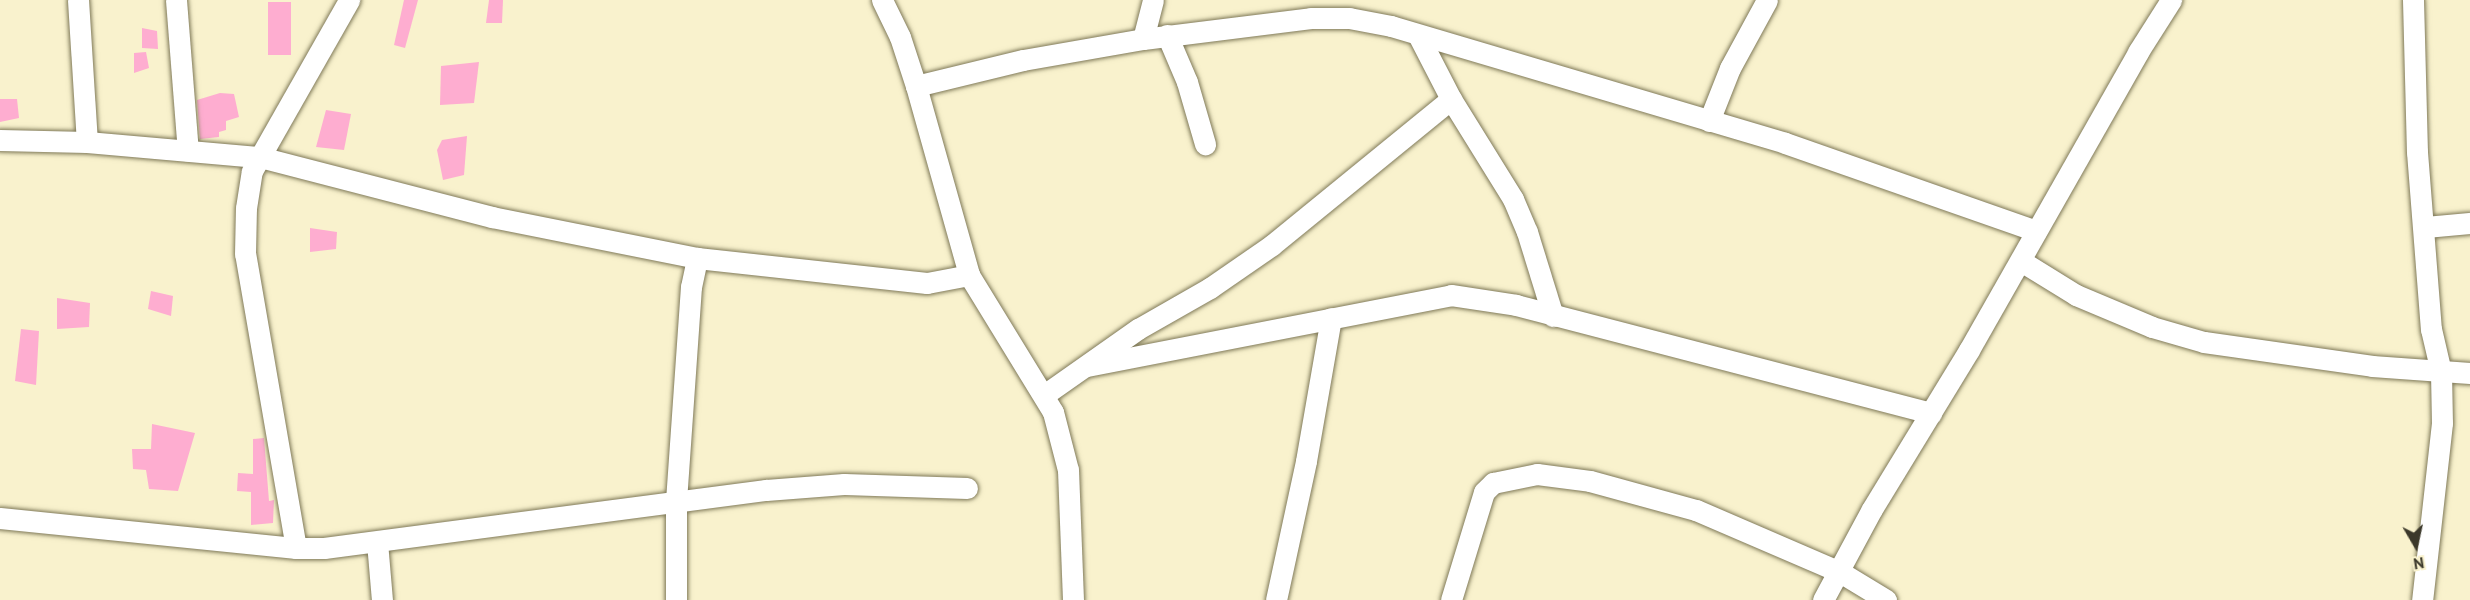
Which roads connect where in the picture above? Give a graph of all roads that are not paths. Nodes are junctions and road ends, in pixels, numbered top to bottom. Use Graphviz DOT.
graph roads {
  1 [pos="78,0"];
  2 [pos="176,0"];
  3 [pos="349,0"];
  4 [pos="882,0"];
  5 [pos="1153,0"];
  6 [pos="1767,0"];
  7 [pos="2171,0"];
  8 [pos="2413,0"];
  9 [pos="1418,34"];
  10 [pos="1167,36"];
  11 [pos="1143,39"];
  12 [pos="916,86"];
  13 [pos="1451,99"];
  14 [pos="1709,121"];
  15 [pos="0,140"];
  16 [pos="87,142"];
  17 [pos="1205,144"];
  18 [pos="188,151"];
  19 [pos="260,158"];
  20 [pos="2470,223"];
  21 [pos="2425,226"];
  22 [pos="2036,231"];
  23 [pos="697,258"];
  24 [pos="2020,261"];
  25 [pos="969,275"];
  26 [pos="1553,316"];
  27 [pos="1331,318"];
  28 [pos="1088,366"];
  29 [pos="2441,372"];
  30 [pos="2470,373"];
  31 [pos="1044,395"];
  32 [pos="1932,413"];
  33 [pos="967,488"];
  34 [pos="676,501"];
  35 [pos="0,518"];
  36 [pos="377,542"];
  37 [pos="296,548"];
  38 [pos="1840,572"];
  39 [pos="381,600"];
  40 [pos="676,600"];
  41 [pos="1073,600"];
  42 [pos="1276,600"];
  43 [pos="1451,600"];
  44 [pos="1823,600"];
  45 [pos="1886,600"];
  46 [pos="2422,600"];
  1 -- 16 [label="street"];
  2 -- 18 [label="street"];
  3 -- 19 [label="street"];
  4 -- 12 [label="street"];
  5 -- 11 [label="street"];
  6 -- 14 [label="street"];
  7 -- 22 [label="street"];
  8 -- 21 [label="street"];
  9 -- 10 [label="street"];
  9 -- 13 [label="street"];
  9 -- 14 [label="street"];
  10 -- 11 [label="street"];
  10 -- 17 [label="street"];
  11 -- 12 [label="street"];
  12 -- 25 [label="street"];
  13 -- 26 [label="street"];
  13 -- 28 [label="street"];
  14 -- 22 [label="street"];
  15 -- 16 [label="street"];
  16 -- 18 [label="street"];
  18 -- 19 [label="street"];
  19 -- 23 [label="street"];
  19 -- 37 [label="street"];
  20 -- 21 [label="street"];
  21 -- 29 [label="street"];
  22 -- 24 [label="street"];
  23 -- 25 [label="street"];
  23 -- 34 [label="street"];
  24 -- 29 [label="street"];
  24 -- 32 [label="street"];
  25 -- 31 [label="street"];
  26 -- 27 [label="street"];
  26 -- 32 [label="street"];
  27 -- 28 [label="street"];
  27 -- 42 [label="street"];
  28 -- 31 [label="street"];
  29 -- 30 [label="street"];
  29 -- 46 [label="street"];
  31 -- 41 [label="street"];
  32 -- 38 [label="street"];
  33 -- 34 [label="street"];
  34 -- 36 [label="street"];
  34 -- 40 [label="street"];
  35 -- 37 [label="street"];
  36 -- 37 [label="street"];
  36 -- 39 [label="street"];
  38 -- 43 [label="street"];
  38 -- 44 [label="street"];
  38 -- 45 [label="street"];
}
